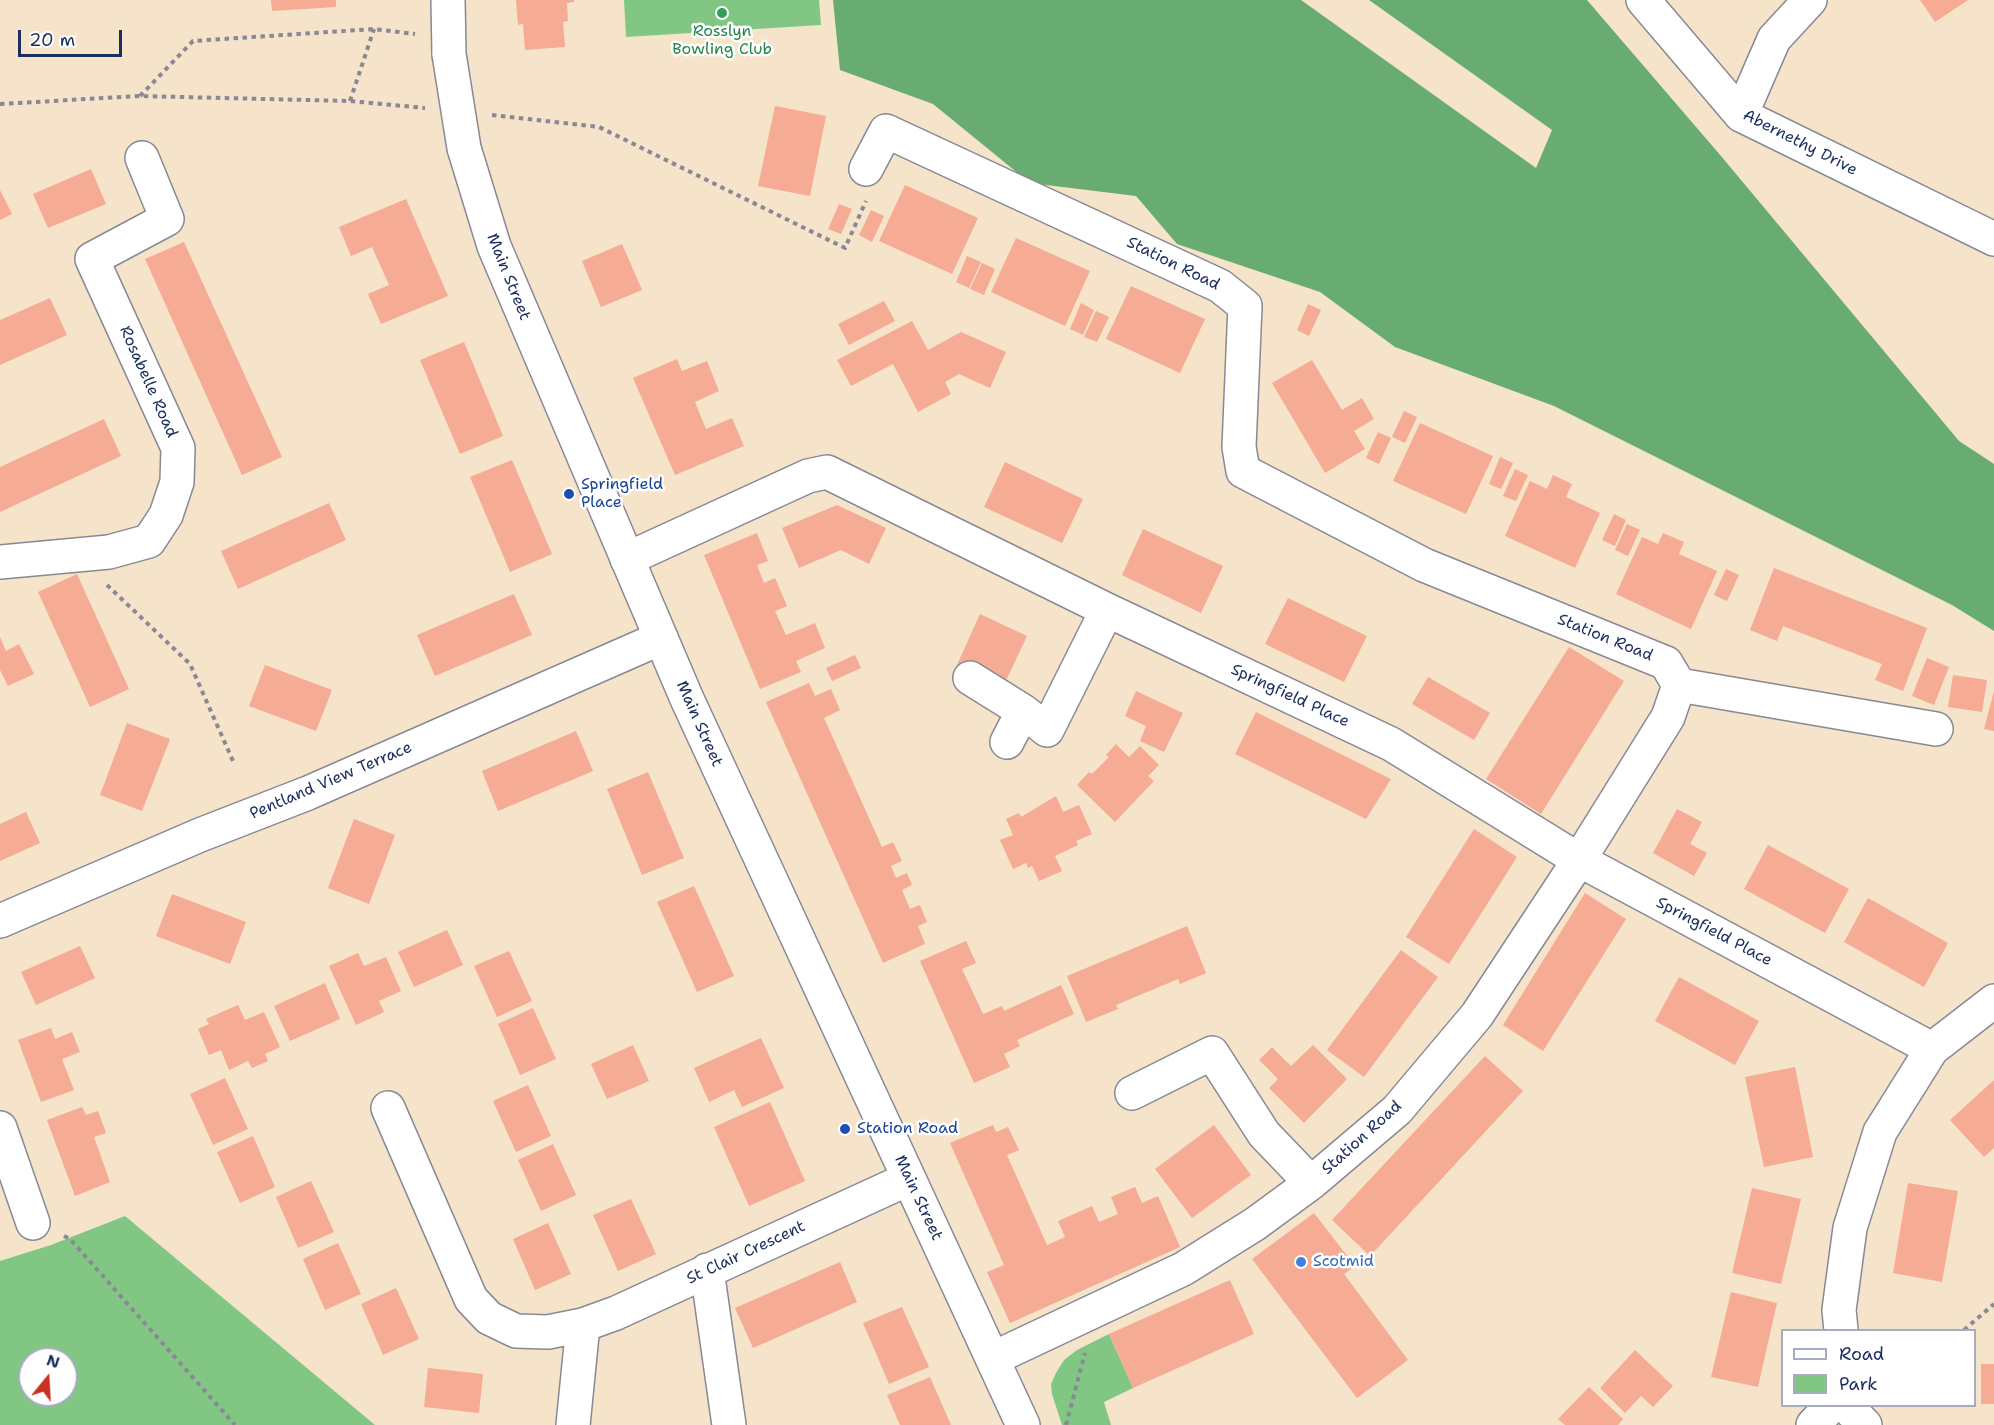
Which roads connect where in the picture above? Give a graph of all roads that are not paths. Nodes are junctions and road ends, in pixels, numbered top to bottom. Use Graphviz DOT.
graph roads {
  1 [pos="447,0"];
  2 [pos="1643,0"];
  3 [pos="1810,0"];
  4 [pos="1741,115"];
  5 [pos="142,158"];
  6 [pos="866,169"];
  7 [pos="1994,239"];
  8 [pos="627,559"];
  9 [pos="0,562"];
  10 [pos="1107,610"];
  11 [pos="661,638"];
  12 [pos="970,678"];
  13 [pos="1679,685"];
  14 [pos="1023,711"];
  15 [pos="1936,729"];
  16 [pos="1007,742"];
  17 [pos="1579,860"];
  18 [pos="0,921"];
  19 [pos="1994,1001"];
  20 [pos="1932,1048"];
  21 [pos="1132,1093"];
  22 [pos="388,1108"];
  23 [pos="0,1128"];
  24 [pos="908,1179"];
  25 [pos="1311,1183"];
  26 [pos="33,1223"];
  27 [pos="707,1270"];
  28 [pos="583,1325"];
  29 [pos="1841,1329"];
  30 [pos="994,1358"];
  31 [pos="1830,1407"];
  32 [pos="1847,1407"];
  33 [pos="573,1425"];
  34 [pos="729,1425"];
  35 [pos="1023,1425"];
  36 [pos="1813,1425"];
  37 [pos="1865,1425"];
  1 -- 8 [label="street, Main Street, bridge"];
  2 -- 4 [label="street, Abernethy Drive"];
  3 -- 4 [label="street"];
  4 -- 7 [label="street, Abernethy Drive"];
  5 -- 9 [label="street, Rosabelle Road"];
  6 -- 13 [label="street, Station Road"];
  8 -- 10 [label="street, Springfield Place"];
  8 -- 11 [label="street, Main Street"];
  10 -- 14 [label="street"];
  10 -- 17 [label="street, Springfield Place"];
  11 -- 18 [label="street, Pentland View Terrace"];
  11 -- 24 [label="street, Main Street"];
  12 -- 14 [label="street"];
  13 -- 15 [label="street"];
  13 -- 17 [label="street, Station Road"];
  14 -- 16 [label="street"];
  17 -- 20 [label="street, Springfield Place"];
  17 -- 25 [label="street, Station Road"];
  19 -- 20 [label="street"];
  20 -- 29 [label="street"];
  21 -- 25 [label="street"];
  22 -- 28 [label="street, St Clair Crescent"];
  23 -- 26 [label="street"];
  24 -- 27 [label="street, St Clair Crescent"];
  24 -- 30 [label="street, Main Street"];
  25 -- 30 [label="street, Station Road"];
  27 -- 28 [label="street, St Clair Crescent"];
  27 -- 34 [label="street"];
  28 -- 33 [label="street"];
  30 -- 35 [label="street, Main Street"];
  31 -- 36 [label="street"];
  32 -- 37 [label="street"];
}
